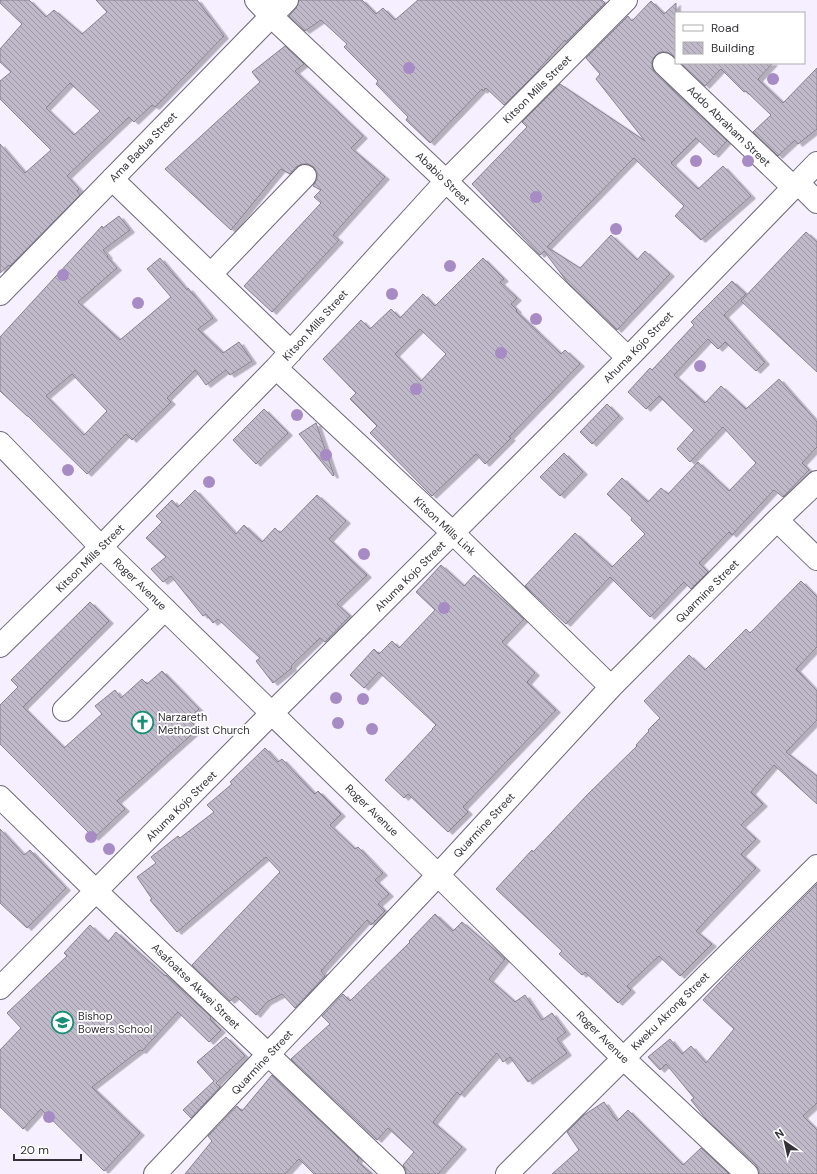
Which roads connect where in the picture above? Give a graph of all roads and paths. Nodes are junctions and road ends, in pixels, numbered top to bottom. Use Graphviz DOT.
graph roads {
  1 [pos="256,0"];
  2 [pos="287,0"];
  3 [pos="626,0"];
  4 [pos="271,16"];
  5 [pos="664,64"];
  6 [pos="817,163"];
  7 [pos="305,176"];
  8 [pos="112,179"];
  9 [pos="446,181"];
  10 [pos="796,185"];
  11 [pos="817,202"];
  12 [pos="211,274"];
  13 [pos="0,294"];
  14 [pos="291,352"];
  15 [pos="628,358"];
  16 [pos="276,368"];
  17 [pos="0,443"];
  18 [pos="817,482"];
  19 [pos="777,520"];
  20 [pos="453,533"];
  21 [pos="101,547"];
  22 [pos="817,559"];
  23 [pos="165,609"];
  24 [pos="0,646"];
  25 [pos="611,687"];
  26 [pos="64,710"];
  27 [pos="272,713"];
  28 [pos="0,797"];
  29 [pos="817,866"];
  30 [pos="438,875"];
  31 [pos="96,891"];
  32 [pos="0,988"];
  33 [pos="269,1055"];
  34 [pos="623,1058"];
  35 [pos="155,1174"];
  36 [pos="394,1174"];
  37 [pos="507,1174"];
  38 [pos="747,1174"];
  1 -- 4 [label="street, Ababio Street"];
  2 -- 4 [label="street, Ama Badua Street"];
  3 -- 9 [label="street, Kitson Mills Street"];
  4 -- 8 [label="street, Ama Badua Street"];
  4 -- 9 [label="street, Ababio Street"];
  5 -- 10 [label="street, Addo Abraham Street"];
  6 -- 10 [label="street, Ahuma Kojo Street"];
  7 -- 12 [label="street"];
  8 -- 12 [label="street"];
  8 -- 13 [label="street, Ama Badua Street"];
  9 -- 14 [label="street, Kitson Mills Street"];
  9 -- 15 [label="street, Ababio Street"];
  10 -- 11 [label="street, Addo Abraham Street"];
  10 -- 15 [label="street, Ahuma Kojo Street"];
  12 -- 14 [label="street"];
  14 -- 16 [label="street, Kitson Mills Street"];
  15 -- 20 [label="street, Ahuma Kojo Street"];
  16 -- 20 [label="street, Kitson Mills Link"];
  16 -- 21 [label="street, Kitson Mills Street"];
  17 -- 21 [label="street, Roger Avenue"];
  18 -- 19 [label="street, Quarmine Street"];
  19 -- 22 [label="street"];
  19 -- 25 [label="street, Quarmine Street"];
  20 -- 25 [label="street, Kitson Mills Link"];
  20 -- 27 [label="street, Ahuma Kojo Street"];
  21 -- 23 [label="street, Roger Avenue"];
  21 -- 24 [label="street, Kitson Mills Street"];
  23 -- 26 [label="street"];
  23 -- 27 [label="street, Roger Avenue"];
  25 -- 30 [label="street, Quarmine Street"];
  27 -- 30 [label="street, Roger Avenue"];
  27 -- 31 [label="street, Ahuma Kojo Street"];
  28 -- 31 [label="street, Asafoatse Akwei Street"];
  29 -- 34 [label="street, Kweku Akrong Street"];
  30 -- 33 [label="street, Quarmine Street"];
  30 -- 34 [label="street, Roger Avenue"];
  31 -- 32 [label="street, Ahuma Kojo Street"];
  31 -- 33 [label="street, Asafoatse Akwei Street"];
  33 -- 35 [label="street, Quarmine Street"];
  33 -- 36 [label="street, Asafoatse Akwei Street"];
  34 -- 37 [label="street, Kweku Akrong Street"];
  34 -- 38 [label="street, Roger Avenue"];
}
